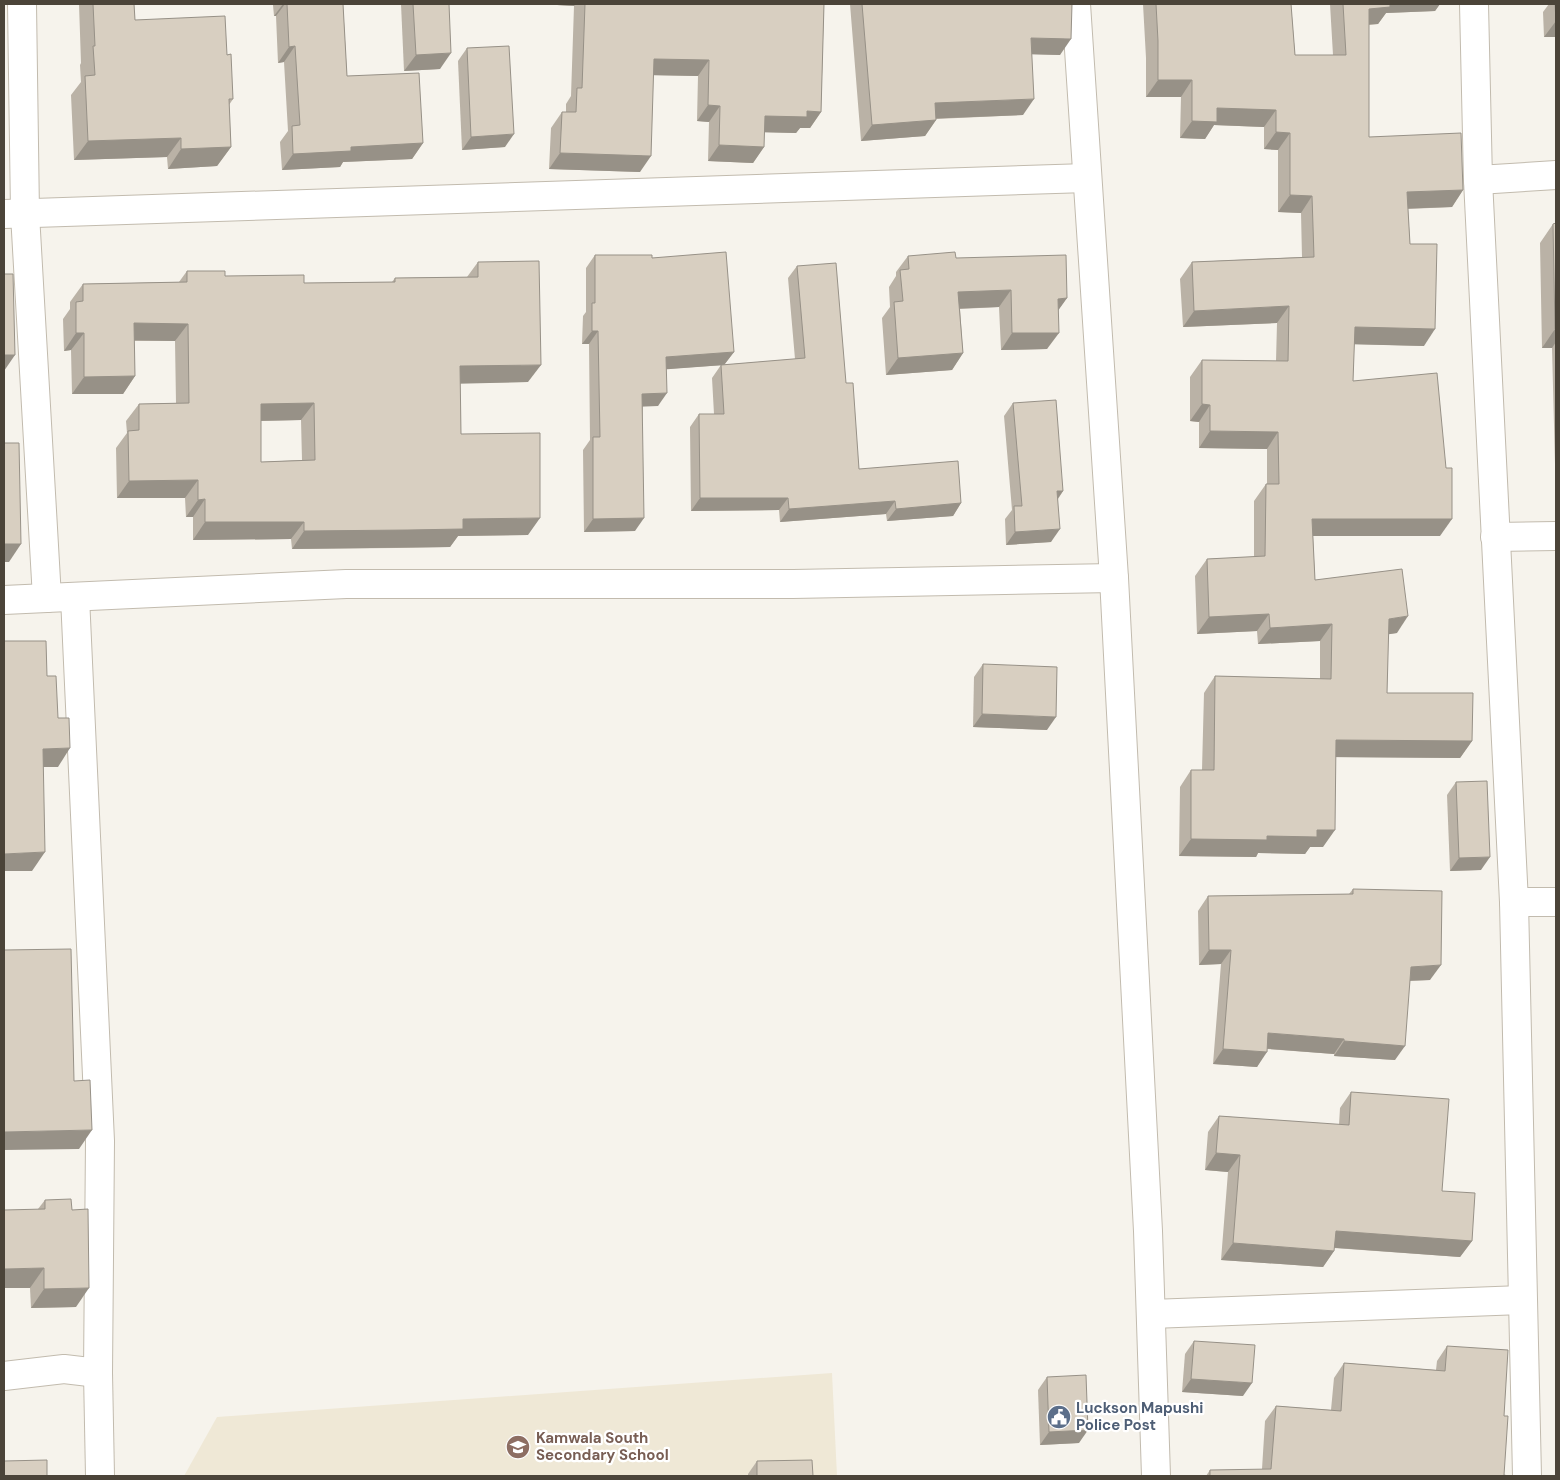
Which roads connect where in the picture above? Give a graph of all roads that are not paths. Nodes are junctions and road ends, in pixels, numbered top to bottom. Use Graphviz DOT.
graph roads {
  1 [pos="22,4"];
  2 [pos="1076,4"];
  3 [pos="1474,4"];
  4 [pos="1556,175"];
  5 [pos="1087,178"];
  6 [pos="1478,180"];
  7 [pos="15,214"];
  8 [pos="1556,536"];
  9 [pos="1495,537"];
  10 [pos="1114,578"];
  11 [pos="75,597"];
  12 [pos="47,598"];
  13 [pos="4,600"];
  14 [pos="1514,902"];
  15 [pos="1556,902"];
  16 [pos="1522,1300"];
  17 [pos="1151,1314"];
  18 [pos="98,1372"];
  19 [pos="4,1376"];
  20 [pos="100,1476"];
  21 [pos="1156,1476"];
  22 [pos="1527,1476"];
  1 -- 7 [label="street"];
  2 -- 5 [label="street"];
  3 -- 6 [label="street"];
  4 -- 6 [label="street"];
  5 -- 7 [label="street"];
  5 -- 10 [label="street"];
  6 -- 9 [label="street"];
  7 -- 12 [label="street"];
  8 -- 9 [label="street"];
  9 -- 14 [label="street"];
  10 -- 11 [label="street"];
  10 -- 17 [label="street"];
  11 -- 12 [label="street"];
  11 -- 18 [label="street"];
  12 -- 13 [label="street"];
  14 -- 15 [label="street"];
  14 -- 16 [label="street"];
  16 -- 17 [label="street"];
  16 -- 22 [label="street"];
  17 -- 21 [label="street"];
  18 -- 19 [label="street"];
  18 -- 20 [label="street"];
}
